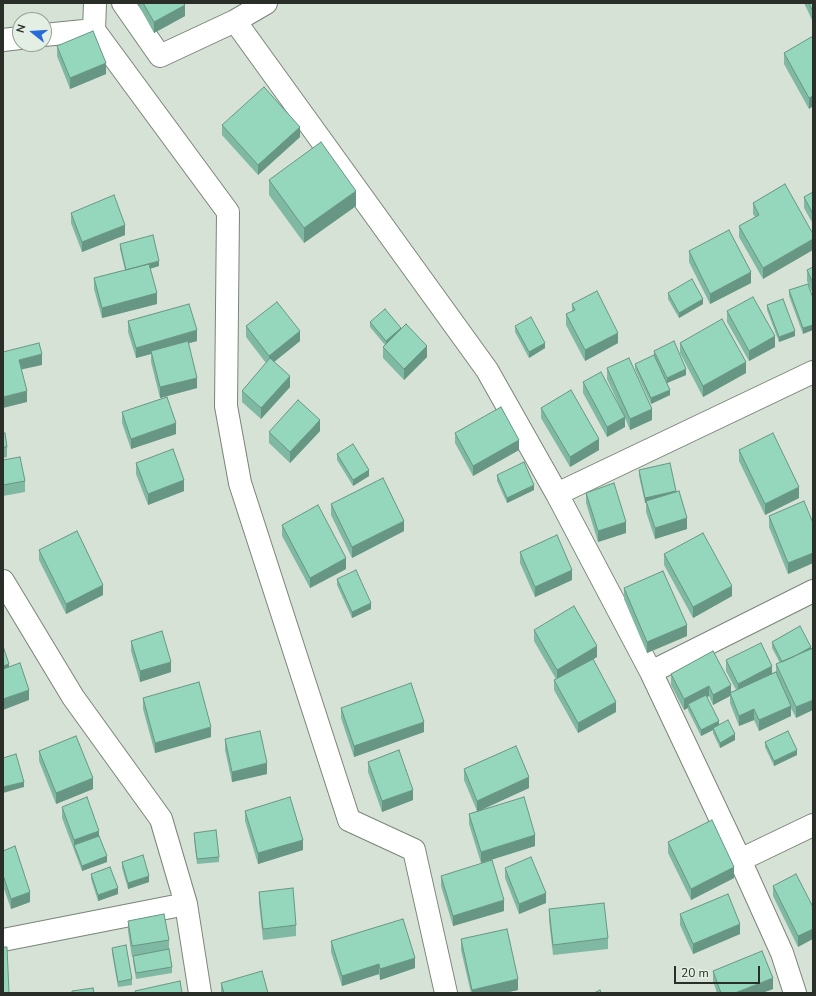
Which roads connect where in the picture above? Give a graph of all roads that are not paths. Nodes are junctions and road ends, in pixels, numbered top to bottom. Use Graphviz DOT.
graph roads {
  1 [pos="95,3"];
  2 [pos="123,3"];
  3 [pos="266,3"];
  4 [pos="235,22"];
  5 [pos="94,30"];
  6 [pos="52,35"];
  7 [pos="813,372"];
  8 [pos="557,494"];
  9 [pos="3,581"];
  10 [pos="813,592"];
  11 [pos="651,672"];
  12 [pos="813,825"];
  13 [pos="740,860"];
  14 [pos="186,904"];
  15 [pos="3,940"];
  16 [pos="200,993"];
  17 [pos="446,993"];
  18 [pos="795,993"];
  1 -- 5 [label="street"];
  2 -- 4 [label="street"];
  3 -- 4 [label="street"];
  4 -- 8 [label="street"];
  5 -- 6 [label="street"];
  5 -- 17 [label="street"];
  7 -- 8 [label="street"];
  8 -- 11 [label="street"];
  9 -- 14 [label="street"];
  10 -- 11 [label="street"];
  11 -- 13 [label="street"];
  12 -- 13 [label="street"];
  13 -- 18 [label="street"];
  14 -- 15 [label="street"];
  14 -- 16 [label="street"];
}
